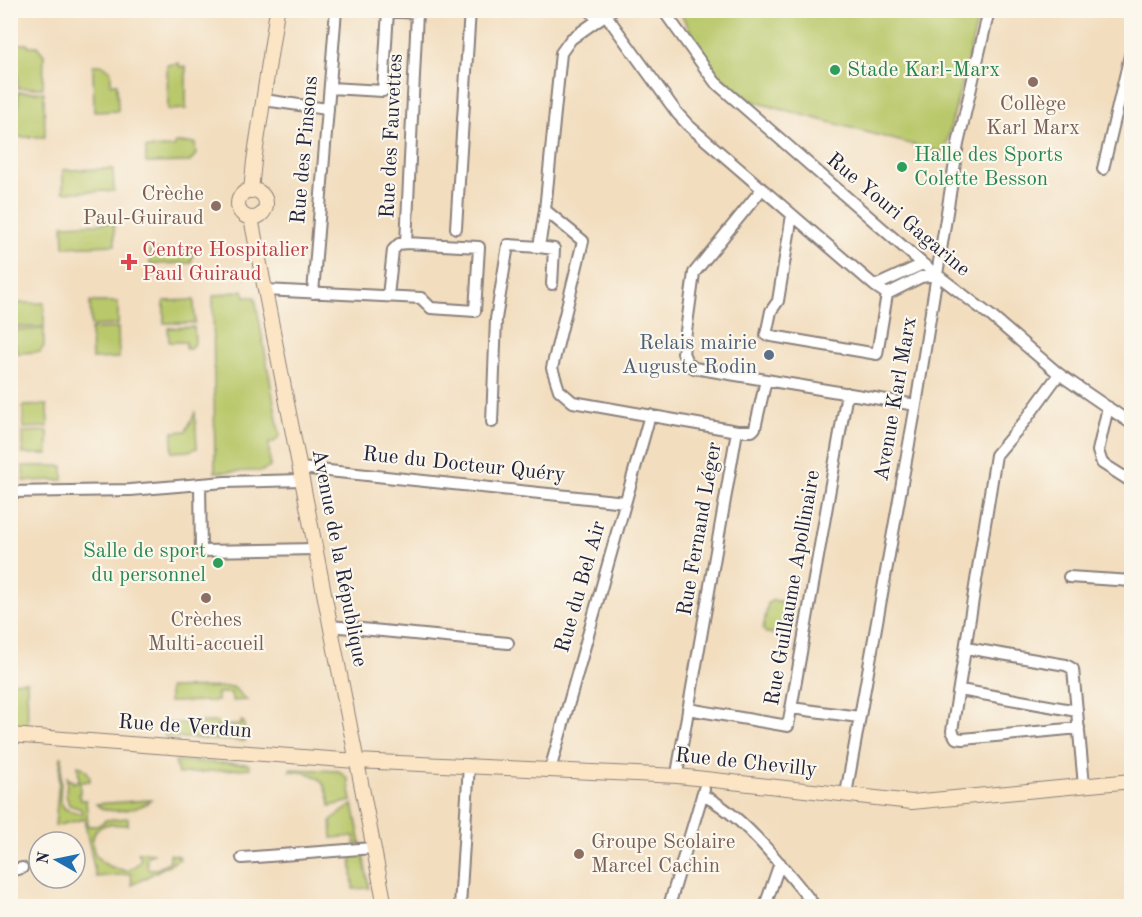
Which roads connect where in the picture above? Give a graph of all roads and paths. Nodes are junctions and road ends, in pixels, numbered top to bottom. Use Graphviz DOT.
graph roads {
  1 [pos="277,10"];
  2 [pos="336,10"];
  3 [pos="373,10"];
  4 [pos="470,10"];
  5 [pos="590,10"];
  6 [pos="663,10"];
  7 [pos="989,10"];
  8 [pos="388,11"];
  9 [pos="605,15"];
  10 [pos="1131,47"];
  11 [pos="330,88"];
  12 [pos="264,100"];
  13 [pos="327,109"];
  14 [pos="1103,169"];
  15 [pos="762,189"];
  16 [pos="251,191"];
  17 [pos="545,210"];
  18 [pos="792,215"];
  19 [pos="251,218"];
  20 [pos="456,228"];
  21 [pos="406,243"];
  22 [pos="539,247"];
  23 [pos="923,264"];
  24 [pos="936,274"];
  25 [pos="552,284"];
  26 [pos="875,286"];
  27 [pos="265,290"];
  28 [pos="313,293"];
  29 [pos="887,294"];
  30 [pos="388,296"];
  31 [pos="1059,374"];
  32 [pos="766,380"];
  33 [pos="848,393"];
  34 [pos="916,405"];
  35 [pos="1108,407"];
  36 [pos="650,415"];
  37 [pos="492,422"];
  38 [pos="1131,424"];
  39 [pos="737,431"];
  40 [pos="301,474"];
  41 [pos="1131,482"];
  42 [pos="200,484"];
  43 [pos="10,492"];
  44 [pos="625,502"];
  45 [pos="316,549"];
  46 [pos="1069,577"];
  47 [pos="1131,581"];
  48 [pos="330,626"];
  49 [pos="508,643"];
  50 [pos="966,648"];
  51 [pos="960,690"];
  52 [pos="791,708"];
  53 [pos="688,709"];
  54 [pos="1077,711"];
  55 [pos="859,717"];
  56 [pos="1078,728"];
  57 [pos="10,735"];
  58 [pos="356,760"];
  59 [pos="469,765"];
  60 [pos="550,770"];
  61 [pos="678,776"];
  62 [pos="705,778"];
  63 [pos="1131,781"];
  64 [pos="1084,785"];
  65 [pos="846,794"];
  66 [pos="702,795"];
  67 [pos="373,848"];
  68 [pos="242,858"];
  69 [pos="780,863"];
  70 [pos="22,868"];
  71 [pos="10,872"];
  72 [pos="385,906"];
  73 [pos="460,906"];
  74 [pos="669,906"];
  75 [pos="765,906"];
  76 [pos="815,906"];
  1 -- 12 [label="street, Avenue de la République"];
  2 -- 11 [label="street, Rue des Pinsons"];
  3 -- 8 [label="street, Rue des Fauvettes"];
  4 -- 20 [label="street"];
  5 -- 9 [label="street"];
  6 -- 23 [label="street, Rue Youri Gagarine"];
  7 -- 24 [label="street, Avenue Karl Marx"];
  8 -- 11 [label="street"];
  8 -- 21 [label="street, Rue des Fauvettes"];
  9 -- 15 [label="street"];
  9 -- 17 [label="street"];
  10 -- 14 [label="street"];
  11 -- 13 [label="street, Rue des Pinsons"];
  12 -- 13 [label="street"];
  12 -- 16 [label="street, Avenue de la République"];
  13 -- 28 [label="street, Rue des Pinsons"];
  15 -- 18 [label="street"];
  15 -- 32 [label="street"];
  16 -- 19 [label="street, Avenue de la République"];
  16 -- 19 [label="street"];
  17 -- 22 [label="street"];
  17 -- 36 [label="street, Rue Fernand Léger"];
  18 -- 26 [label="street"];
  18 -- 29 [label="street"];
  19 -- 27 [label="street, Avenue de la République"];
  21 -- 30 [label="street, Rue des Fauvettes"];
  21 -- 30 [label="street"];
  22 -- 25 [label="street"];
  22 -- 37 [label="street"];
  23 -- 24 [label="street, Rue Youri Gagarine"];
  23 -- 26 [label="street"];
  24 -- 29 [label="street"];
  24 -- 31 [label="street, Rue Youri Gagarine"];
  24 -- 34 [label="street, Avenue Karl Marx"];
  26 -- 29 [label="street"];
  27 -- 28 [label="street"];
  27 -- 40 [label="street, Avenue de la République"];
  28 -- 30 [label="street"];
  31 -- 35 [label="street, Rue Youri Gagarine"];
  31 -- 50 [label="street"];
  32 -- 33 [label="street"];
  32 -- 39 [label="street"];
  33 -- 34 [label="street"];
  33 -- 52 [label="street, Rue Guillaume Apollinaire"];
  34 -- 55 [label="street, Avenue Karl Marx"];
  35 -- 38 [label="street, Rue Youri Gagarine"];
  35 -- 41 [label="street"];
  36 -- 39 [label="street, Rue Fernand Léger"];
  36 -- 44 [label="street, Rue du Bel Air"];
  39 -- 53 [label="street, Rue Fernand Léger"];
  40 -- 42 [label="street, Rue du Docteur Quéry"];
  40 -- 44 [label="street, Rue du Docteur Quéry"];
  40 -- 45 [label="street, Avenue de la République"];
  42 -- 43 [label="street, Rue du Docteur Quéry"];
  42 -- 45 [label="street"];
  44 -- 60 [label="street, Rue du Bel Air"];
  45 -- 48 [label="street, Avenue de la République"];
  46 -- 47 [label="street"];
  48 -- 49 [label="street"];
  48 -- 58 [label="street, Avenue de la République"];
  50 -- 51 [label="street"];
  50 -- 54 [label="street"];
  51 -- 54 [label="street"];
  51 -- 56 [label="street"];
  52 -- 53 [label="street, Rue Guillaume Apollinaire"];
  52 -- 55 [label="street"];
  53 -- 61 [label="street, Rue Fernand Léger"];
  54 -- 56 [label="street"];
  55 -- 65 [label="street, Avenue Karl Marx"];
  56 -- 64 [label="street"];
  57 -- 58 [label="street, Rue de Verdun"];
  58 -- 59 [label="street, Rue de Chevilly"];
  58 -- 67 [label="street, Avenue de la République"];
  59 -- 60 [label="street, Rue de Chevilly"];
  59 -- 73 [label="street"];
  60 -- 61 [label="street, Rue de Chevilly"];
  61 -- 62 [label="street, Rue de Chevilly"];
  62 -- 65 [label="street, Rue de Chevilly"];
  62 -- 66 [label="street"];
  63 -- 64 [label="street, Rue de Chevilly"];
  64 -- 65 [label="street, Rue de Chevilly"];
  66 -- 69 [label="street"];
  66 -- 74 [label="street"];
  67 -- 68 [label="street"];
  67 -- 72 [label="street, Avenue de la République"];
  69 -- 75 [label="street"];
  69 -- 76 [label="street"];
  70 -- 71 [label="street"];
}
